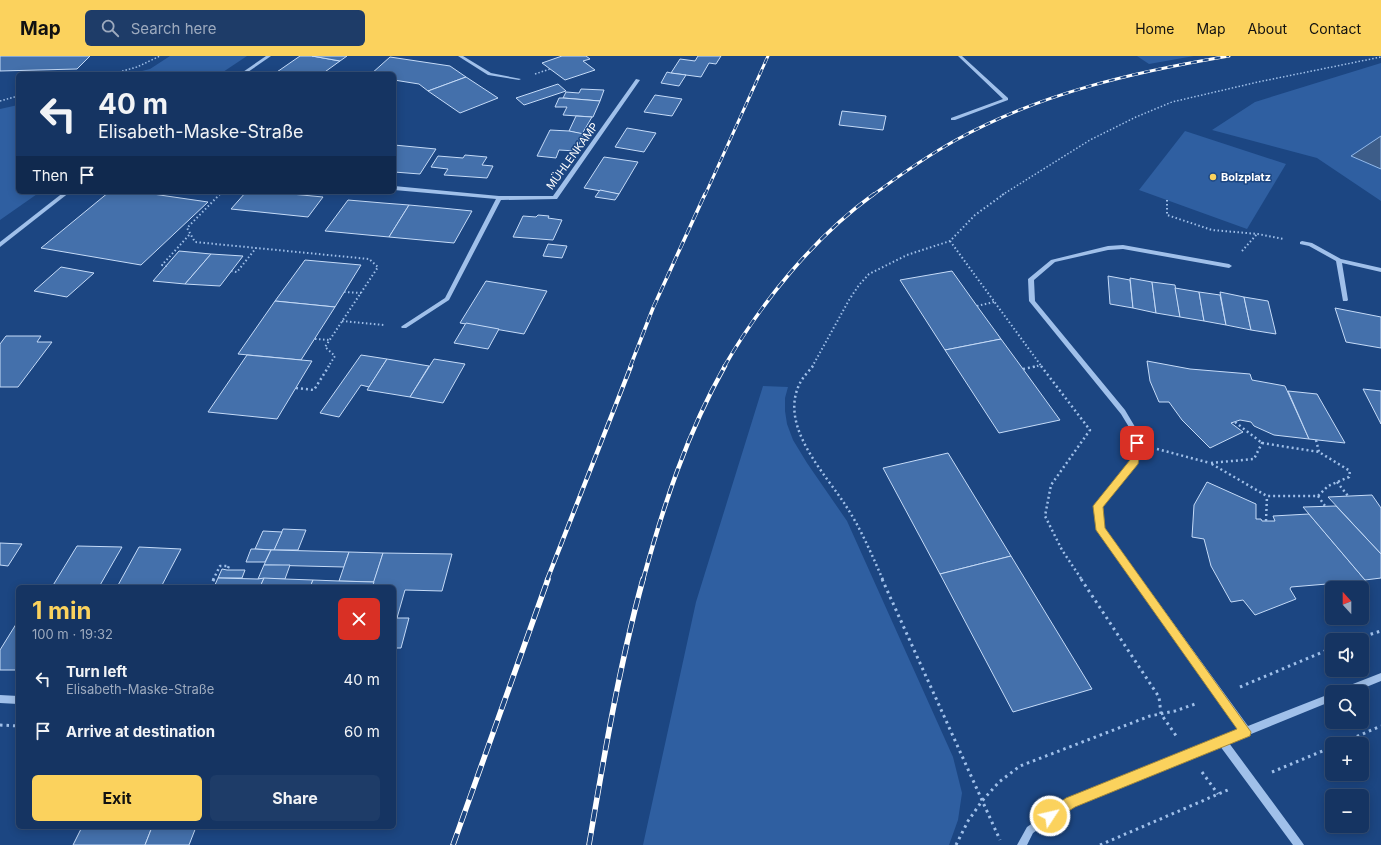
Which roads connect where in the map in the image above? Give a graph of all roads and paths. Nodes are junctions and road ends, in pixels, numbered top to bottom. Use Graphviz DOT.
graph roads {
  1 [pos="160,56"];
  2 [pos="269,56"];
  3 [pos="460,56"];
  4 [pos="960,56"];
  5 [pos="1381,57"];
  6 [pos="121,72"];
  7 [pos="245,72"];
  8 [pos="519,79"];
  9 [pos="638,80"];
  10 [pos="16,97"];
  11 [pos="0,101"];
  12 [pos="953,119"];
  13 [pos="396,188"];
  14 [pos="64,194"];
  15 [pos="220,194"];
  16 [pos="499,198"];
  17 [pos="1167,200"];
  18 [pos="190,234"];
  19 [pos="1302,243"];
  20 [pos="0,245"];
  21 [pos="256,248"];
  22 [pos="1339,260"];
  23 [pos="167,266"];
  24 [pos="1229,266"];
  25 [pos="1381,270"];
  26 [pos="231,271"];
  27 [pos="344,292"];
  28 [pos="361,293"];
  29 [pos="1345,300"];
  30 [pos="994,302"];
  31 [pos="977,306"];
  32 [pos="342,321"];
  33 [pos="404,327"];
  34 [pos="315,339"];
  35 [pos="330,340"];
  36 [pos="1041,365"];
  37 [pos="1023,369"];
  38 [pos="296,388"];
  39 [pos="1235,422"];
  40 [pos="1316,440"];
  41 [pos="1137,443"];
  42 [pos="1262,443"];
  43 [pos="1319,452"];
  44 [pos="1210,463"];
  45 [pos="1337,482"];
  46 [pos="1268,496"];
  47 [pos="1318,496"];
  48 [pos="1348,496"];
  49 [pos="1325,506"];
  50 [pos="1266,521"];
  51 [pos="227,570"];
  52 [pos="211,585"];
  53 [pos="1381,631"];
  54 [pos="1369,635"];
  55 [pos="1325,651"];
  56 [pos="1381,677"];
  57 [pos="1361,685"];
  58 [pos="1220,696"];
  59 [pos="0,699"];
  60 [pos="1325,699"];
  61 [pos="16,700"];
  62 [pos="0,725"];
  63 [pos="16,726"];
  64 [pos="1381,726"];
  65 [pos="1246,732"];
  66 [pos="1355,737"];
  67 [pos="1222,741"];
  68 [pos="1325,750"];
  69 [pos="1252,781"];
  70 [pos="982,798"];
  71 [pos="956,845"];
  72 [pos="1002,845"];
  73 [pos="1022,845"];
  74 [pos="1100,845"];
  75 [pos="1299,845"];
  1 -- 6 [label="path"];
  2 -- 7 [label="street"];
  3 -- 8 [label="street"];
  4 -- 12 [label="street"];
  5 -- 70 [label="path"];
  9 -- 16 [label="street, MÜHLENKAMP"];
  10 -- 11 [label="path"];
  13 -- 16 [label="street, MÜHLENKAMP"];
  14 -- 20 [label="street"];
  15 -- 18 [label="path"];
  16 -- 33 [label="street"];
  17 -- 19 [label="path"];
  18 -- 21 [label="path"];
  18 -- 23 [label="path"];
  19 -- 22 [label="street"];
  21 -- 26 [label="path"];
  21 -- 28 [label="path"];
  22 -- 25 [label="street"];
  22 -- 29 [label="street"];
  24 -- 41 [label="street"];
  27 -- 28 [label="path"];
  28 -- 32 [label="path"];
  30 -- 31 [label="path"];
  32 -- 33 [label="path"];
  32 -- 35 [label="path"];
  34 -- 35 [label="path"];
  35 -- 38 [label="path"];
  36 -- 37 [label="path"];
  39 -- 42 [label="path"];
  40 -- 43 [label="path"];
  41 -- 44 [label="path"];
  41 -- 58 [label="street"];
  42 -- 43 [label="path"];
  42 -- 44 [label="path"];
  43 -- 45 [label="path"];
  44 -- 46 [label="path"];
  45 -- 47 [label="path"];
  45 -- 48 [label="path"];
  46 -- 47 [label="path"];
  46 -- 50 [label="path"];
  47 -- 49 [label="path"];
  51 -- 52 [label="path"];
  53 -- 54 [label="path"];
  55 -- 58 [label="path"];
  56 -- 57 [label="street"];
  58 -- 65 [label="street"];
  58 -- 70 [label="path"];
  59 -- 61 [label="street"];
  60 -- 65 [label="street"];
  62 -- 63 [label="path"];
  64 -- 66 [label="path"];
  65 -- 67 [label="street"];
  67 -- 69 [label="street"];
  67 -- 73 [label="street"];
  68 -- 69 [label="path"];
  69 -- 74 [label="path"];
  69 -- 75 [label="street"];
  70 -- 71 [label="path"];
  70 -- 72 [label="path"];
}
